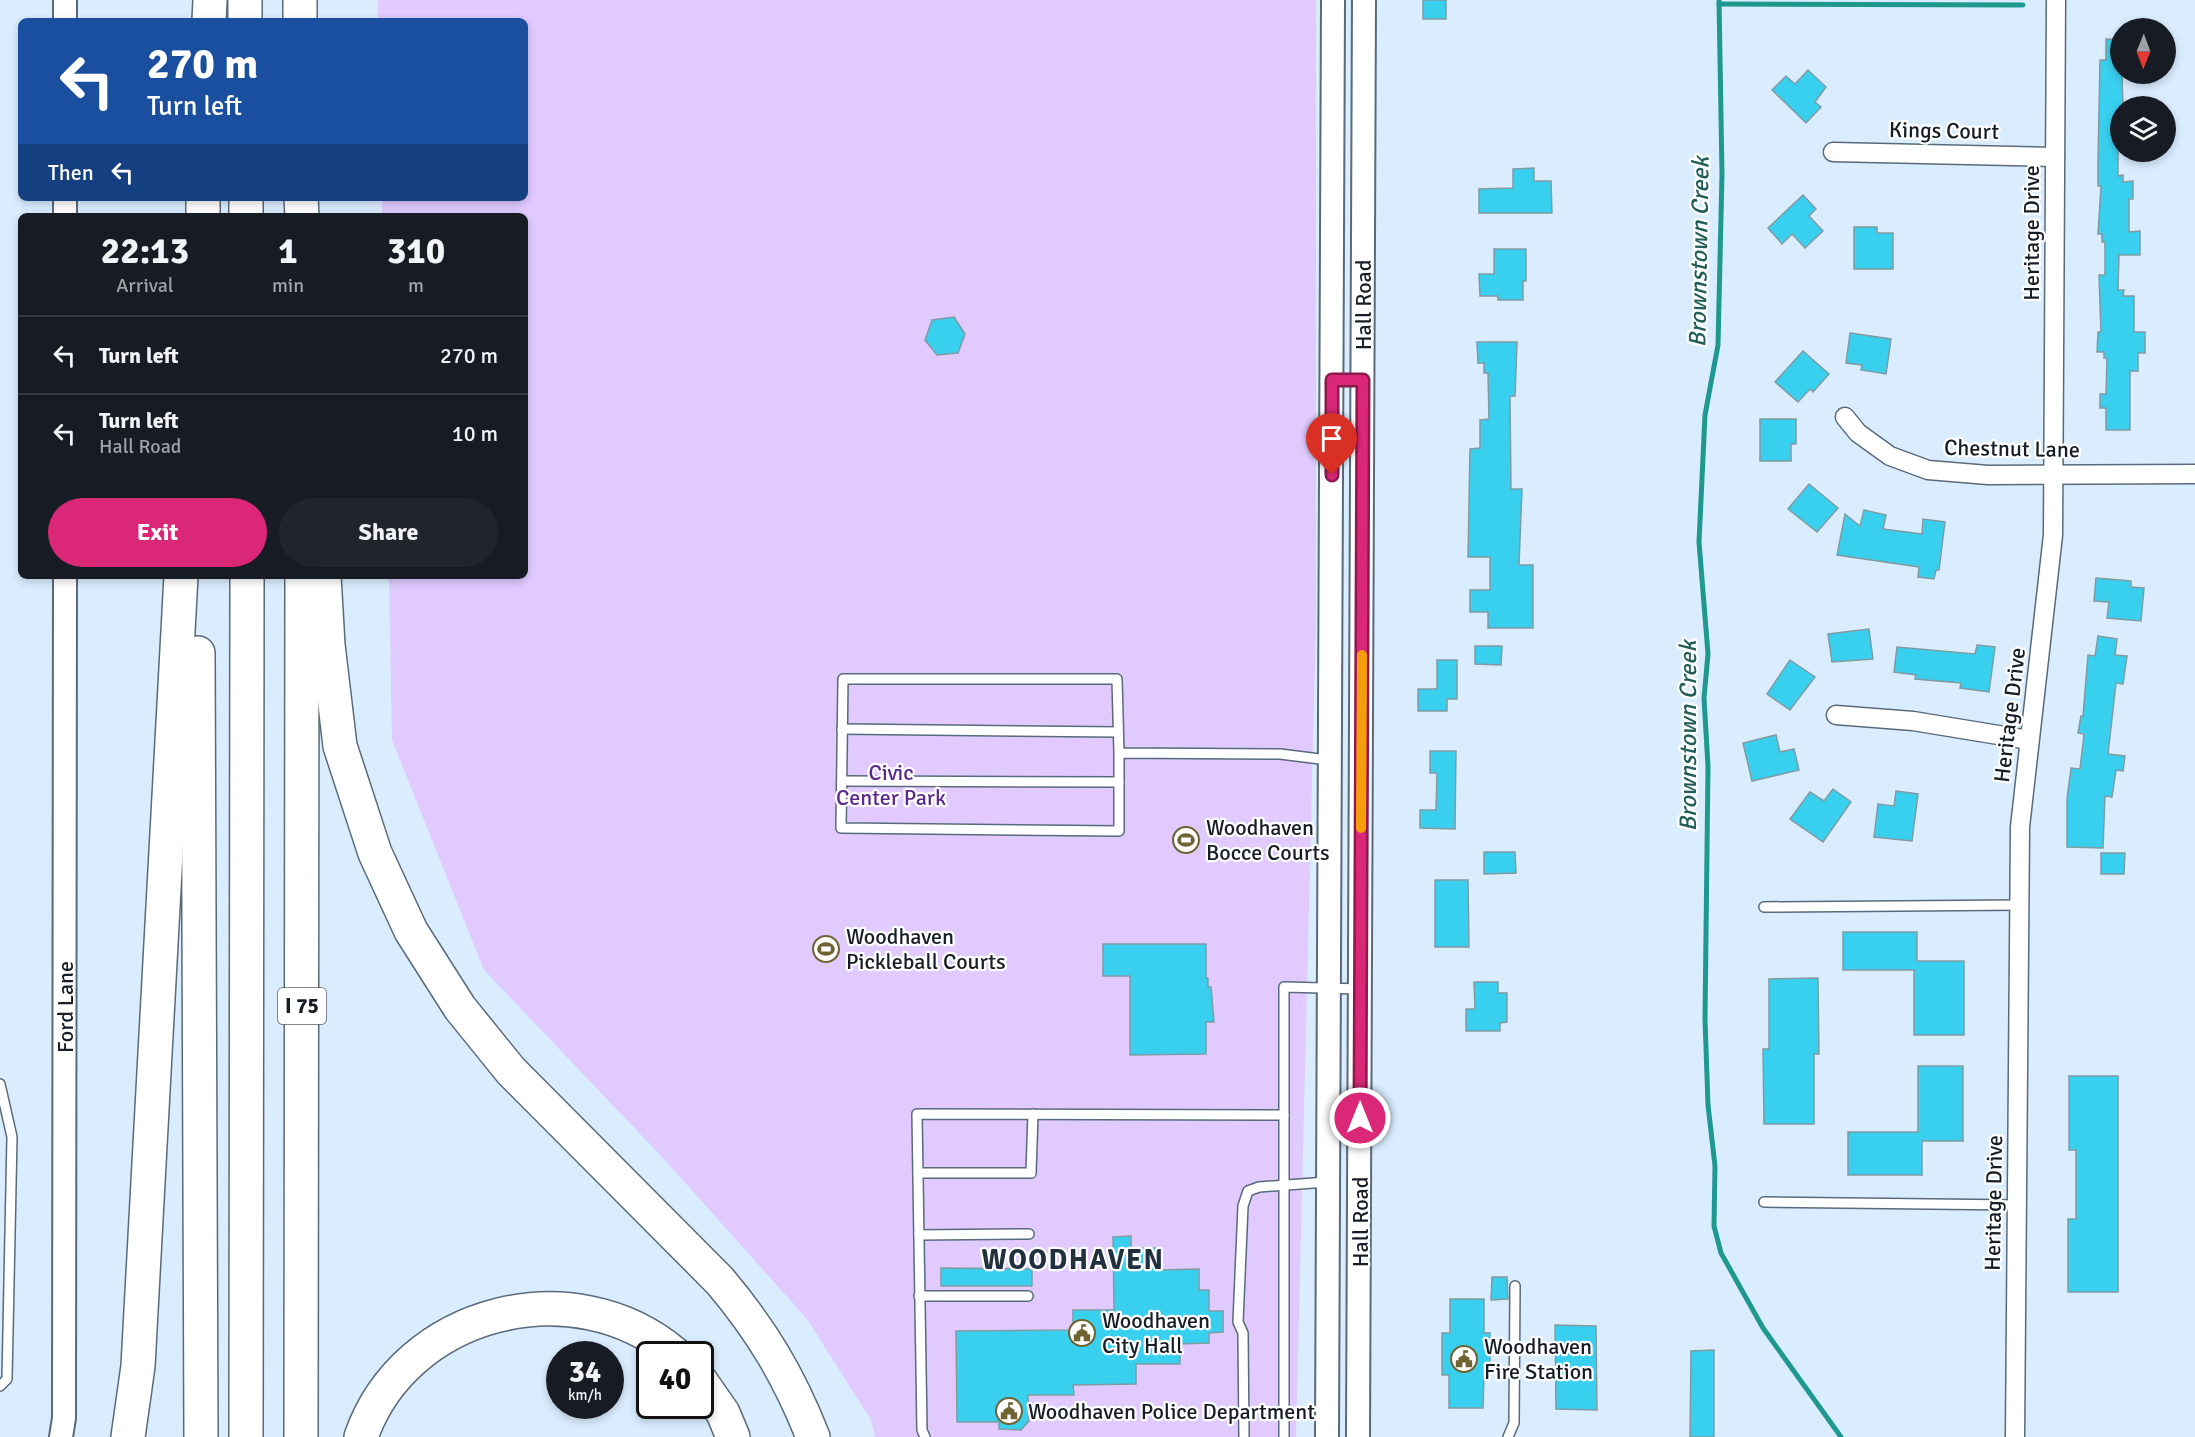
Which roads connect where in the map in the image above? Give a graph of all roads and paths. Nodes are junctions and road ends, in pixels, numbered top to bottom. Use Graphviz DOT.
graph roads {
  1 [pos="65,0"];
  2 [pos="210,0"];
  3 [pos="245,0"];
  4 [pos="300,0"];
  5 [pos="1333,0"];
  6 [pos="1364,0"];
  7 [pos="2056,0"];
  8 [pos="65,18"];
  9 [pos="209,18"];
  10 [pos="245,18"];
  11 [pos="300,18"];
  12 [pos="1833,152"];
  13 [pos="2055,157"];
  14 [pos="1332,380"];
  15 [pos="1363,380"];
  16 [pos="1845,417"];
  17 [pos="2054,474"];
  18 [pos="2195,474"];
  19 [pos="65,579"];
  20 [pos="182,579"];
  21 [pos="197,579"];
  22 [pos="247,579"];
  23 [pos="302,579"];
  24 [pos="324,579"];
  25 [pos="1836,715"];
  26 [pos="842,729"];
  27 [pos="1118,732"];
  28 [pos="2029,740"];
  29 [pos="1119,753"];
  30 [pos="1331,760"];
  31 [pos="1362,760"];
  32 [pos="842,780"];
  33 [pos="1119,782"];
  34 [pos="2020,904"];
  35 [pos="1764,907"];
  36 [pos="1330,989"];
  37 [pos="1361,990"];
  38 [pos="0,1084"];
  39 [pos="1033,1114"];
  40 [pos="1284,1115"];
  41 [pos="918,1173"];
  42 [pos="1329,1182"];
  43 [pos="1360,1183"];
  44 [pos="1284,1185"];
  45 [pos="1764,1202"];
  46 [pos="2018,1205"];
  47 [pos="1029,1233"];
  48 [pos="919,1235"];
  49 [pos="10,1255"];
  50 [pos="0,1261"];
  51 [pos="1515,1286"];
  52 [pos="920,1296"];
  53 [pos="1028,1296"];
  54 [pos="656,1341"];
  55 [pos="0,1386"];
  56 [pos="714,1400"];
  57 [pos="61,1437"];
  58 [pos="128,1437"];
  59 [pos="201,1437"];
  60 [pos="246,1437"];
  61 [pos="301,1437"];
  62 [pos="360,1437"];
  63 [pos="734,1437"];
  64 [pos="813,1437"];
  65 [pos="925,1437"];
  66 [pos="1244,1437"];
  67 [pos="1284,1437"];
  68 [pos="1327,1437"];
  69 [pos="1358,1437"];
  70 [pos="1508,1437"];
  71 [pos="2015,1437"];
  1 -- 8 [label="street"];
  2 -- 9 [label="highway"];
  3 -- 10 [label="highway"];
  4 -- 11 [label="highway"];
  5 -- 14 [label="street, Hall Road"];
  6 -- 15 [label="street, Hall Road"];
  7 -- 13 [label="street, Heritage Drive"];
  12 -- 13 [label="street, Kings Court"];
  13 -- 17 [label="street, Heritage Drive"];
  14 -- 15 [label="street"];
  14 -- 30 [label="street, Hall Road"];
  15 -- 31 [label="street, Hall Road"];
  16 -- 17 [label="street, Chestnut Lane"];
  17 -- 18 [label="street, Chestnut Lane"];
  17 -- 28 [label="street, Heritage Drive"];
  19 -- 57 [label="street, Ford Lane"];
  20 -- 58 [label="highway"];
  21 -- 59 [label="highway"];
  22 -- 60 [label="highway, I 75"];
  23 -- 61 [label="highway, I 75"];
  24 -- 64 [label="highway"];
  25 -- 28 [label="street"];
  26 -- 27 [label="lane"];
  26 -- 27 [label="lane"];
  26 -- 32 [label="lane"];
  27 -- 29 [label="lane"];
  28 -- 34 [label="street, Heritage Drive"];
  29 -- 30 [label="lane"];
  29 -- 33 [label="lane"];
  30 -- 31 [label="street"];
  30 -- 36 [label="street, Hall Road"];
  31 -- 37 [label="street, Hall Road"];
  32 -- 33 [label="lane"];
  32 -- 33 [label="lane"];
  34 -- 35 [label="lane"];
  34 -- 46 [label="street, Heritage Drive"];
  36 -- 37 [label="lane"];
  36 -- 40 [label="lane"];
  36 -- 42 [label="street, Hall Road"];
  37 -- 43 [label="street, Hall Road"];
  38 -- 49 [label="lane"];
  39 -- 40 [label="lane"];
  39 -- 41 [label="lane"];
  39 -- 41 [label="lane"];
  40 -- 44 [label="lane"];
  41 -- 48 [label="lane"];
  42 -- 43 [label="street"];
  42 -- 44 [label="lane"];
  42 -- 68 [label="street, Hall Road"];
  43 -- 69 [label="street, Hall Road"];
  44 -- 66 [label="lane"];
  44 -- 67 [label="lane"];
  45 -- 46 [label="lane"];
  46 -- 71 [label="street, Heritage Drive"];
  47 -- 48 [label="lane"];
  48 -- 52 [label="lane"];
  49 -- 50 [label="lane"];
  49 -- 55 [label="lane"];
  51 -- 70 [label="lane"];
  52 -- 53 [label="lane"];
  52 -- 65 [label="lane"];
  54 -- 62 [label="highway"];
  56 -- 63 [label="highway"];
}
